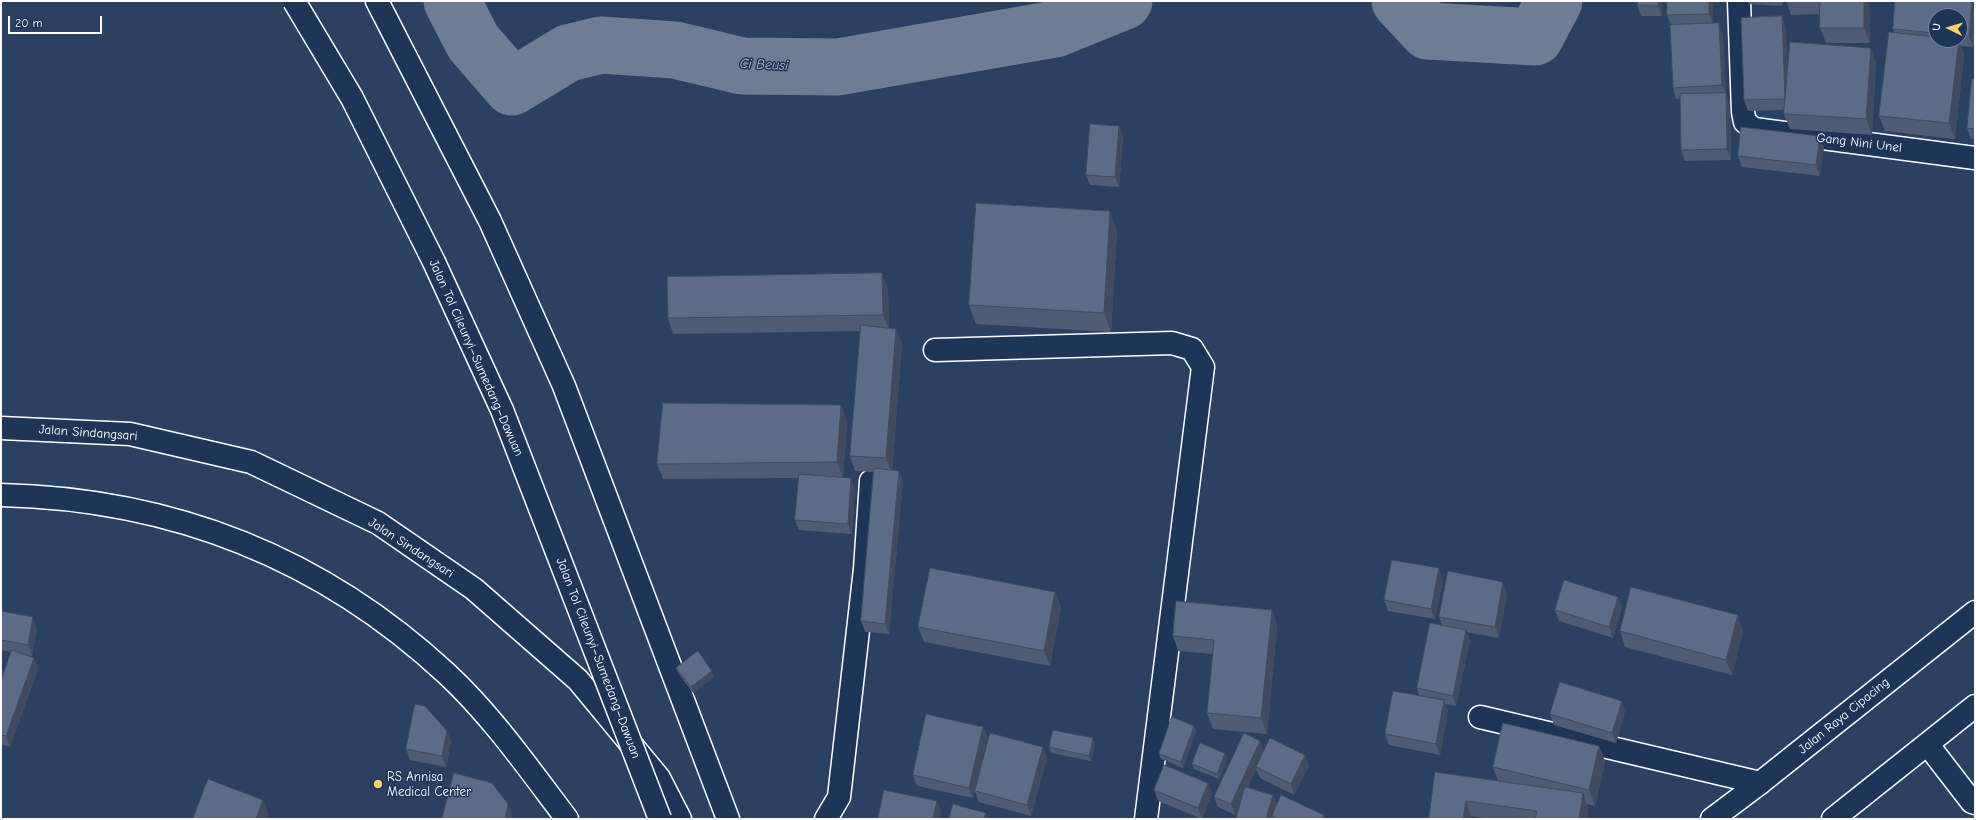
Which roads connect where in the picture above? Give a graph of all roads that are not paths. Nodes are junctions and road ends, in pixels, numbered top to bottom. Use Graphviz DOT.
graph roads {
  1 [pos="294,1"];
  2 [pos="376,1"];
  3 [pos="1740,1"];
  4 [pos="1975,158"];
  5 [pos="935,350"];
  6 [pos="1,428"];
  7 [pos="871,481"];
  8 [pos="1,495"];
  9 [pos="1975,612"];
  10 [pos="1975,706"];
  11 [pos="1480,717"];
  12 [pos="1928,745"];
  13 [pos="1760,783"];
  14 [pos="1975,803"];
  15 [pos="566,819"];
  16 [pos="660,819"];
  17 [pos="680,819"];
  18 [pos="728,819"];
  19 [pos="826,819"];
  20 [pos="1146,819"];
  21 [pos="1153,819"];
  22 [pos="1159,819"];
  23 [pos="1712,819"];
  24 [pos="1833,819"];
  1 -- 16 [label="main road, Jalan Tol Cileunyi–Sumedang–Dawuan, bridge"];
  2 -- 18 [label="main road"];
  3 -- 4 [label="main road, Gang Nini Unel"];
  5 -- 20 [label="main road"];
  6 -- 17 [label="main road, Jalan Sindangsari"];
  7 -- 19 [label="main road"];
  8 -- 15 [label="main road"];
  9 -- 13 [label="main road, Jalan Raya Cipacing"];
  10 -- 12 [label="main road"];
  11 -- 13 [label="main road"];
  12 -- 14 [label="main road"];
  12 -- 24 [label="main road"];
  13 -- 23 [label="main road, Jalan Raya Cipacing"];
  21 -- 22 [label="main road"];
}
